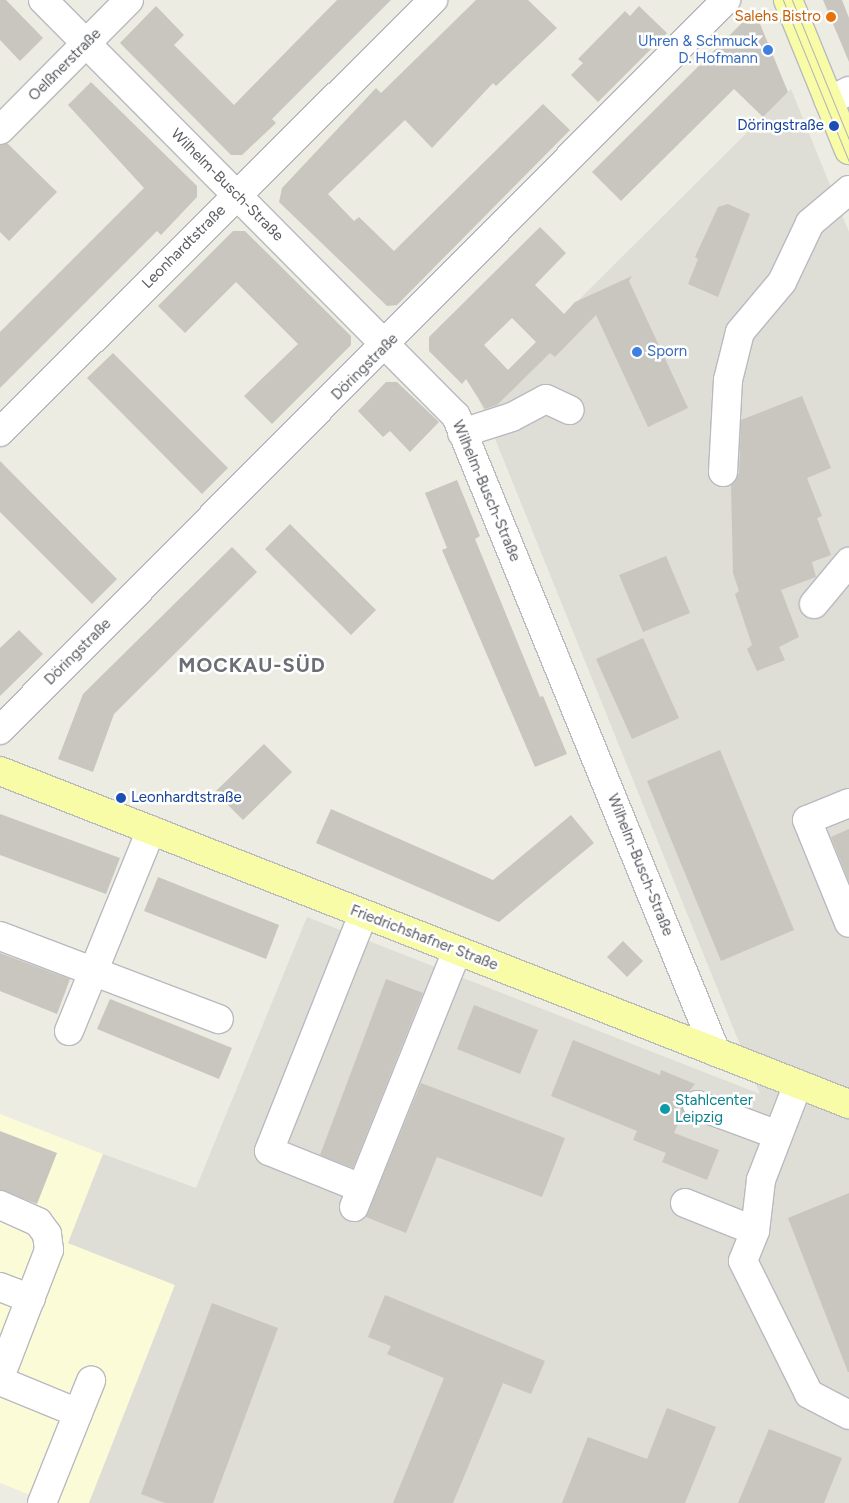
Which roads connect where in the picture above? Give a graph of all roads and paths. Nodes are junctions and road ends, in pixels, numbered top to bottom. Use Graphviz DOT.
graph roads {
  1 [pos="43,0"];
  2 [pos="129,0"];
  3 [pos="432,0"];
  4 [pos="726,0"];
  5 [pos="788,0"];
  6 [pos="86,43"];
  7 [pos="839,96"];
  8 [pos="0,130"];
  9 [pos="849,150"];
  10 [pos="849,190"];
  11 [pos="236,194"];
  12 [pos="386,345"];
  13 [pos="570,410"];
  14 [pos="0,432"];
  15 [pos="462,433"];
  16 [pos="723,472"];
  17 [pos="849,562"];
  18 [pos="814,604"];
  19 [pos="0,730"];
  20 [pos="0,771"];
  21 [pos="849,803"];
  22 [pos="151,830"];
  23 [pos="363,915"];
  24 [pos="849,923"];
  25 [pos="0,936"];
  26 [pos="457,951"];
  27 [pos="93,971"];
  28 [pos="219,1018"];
  29 [pos="69,1031"];
  30 [pos="716,1052"];
  31 [pos="798,1084"];
  32 [pos="849,1104"];
  33 [pos="697,1105"];
  34 [pos="778,1135"];
  35 [pos="685,1204"];
  36 [pos="0,1205"];
  37 [pos="755,1231"];
  38 [pos="0,1287"];
  39 [pos="31,1299"];
  40 [pos="0,1377"];
  41 [pos="91,1380"];
  42 [pos="0,1381"];
  43 [pos="78,1413"];
  44 [pos="849,1415"];
  45 [pos="42,1503"];
  1 -- 6 [label="street, Wilhelm-Busch-Straße"];
  2 -- 6 [label="street, Oelßnerstraße"];
  3 -- 11 [label="street, Leonhardtstraße"];
  4 -- 12 [label="street, Döringstraße"];
  5 -- 7 [label="main road"];
  6 -- 8 [label="street, Oelßnerstraße"];
  6 -- 11 [label="street, Wilhelm-Busch-Straße"];
  7 -- 9 [label="main road"];
  10 -- 16 [label="street"];
  11 -- 12 [label="street, Wilhelm-Busch-Straße"];
  11 -- 14 [label="street, Leonhardtstraße"];
  12 -- 15 [label="street, Wilhelm-Busch-Straße"];
  12 -- 19 [label="street, Döringstraße"];
  13 -- 15 [label="street"];
  15 -- 30 [label="street, Wilhelm-Busch-Straße"];
  17 -- 18 [label="street"];
  20 -- 22 [label="main road, Friedrichshafner Straße"];
  21 -- 24 [label="street"];
  22 -- 23 [label="main road, Friedrichshafner Straße"];
  22 -- 27 [label="street"];
  23 -- 26 [label="main road, Friedrichshafner Straße"];
  23 -- 26 [label="street"];
  25 -- 27 [label="street"];
  26 -- 30 [label="main road, Friedrichshafner Straße"];
  27 -- 28 [label="street"];
  27 -- 29 [label="street"];
  30 -- 31 [label="main road, Friedrichshafner Straße"];
  31 -- 32 [label="main road, Friedrichshafner Straße"];
  31 -- 34 [label="street"];
  33 -- 34 [label="street"];
  34 -- 37 [label="street"];
  35 -- 37 [label="street"];
  36 -- 39 [label="street"];
  37 -- 44 [label="street"];
  38 -- 39 [label="street"];
  39 -- 40 [label="street"];
  41 -- 43 [label="street"];
  42 -- 43 [label="street"];
  43 -- 45 [label="street"];
}
